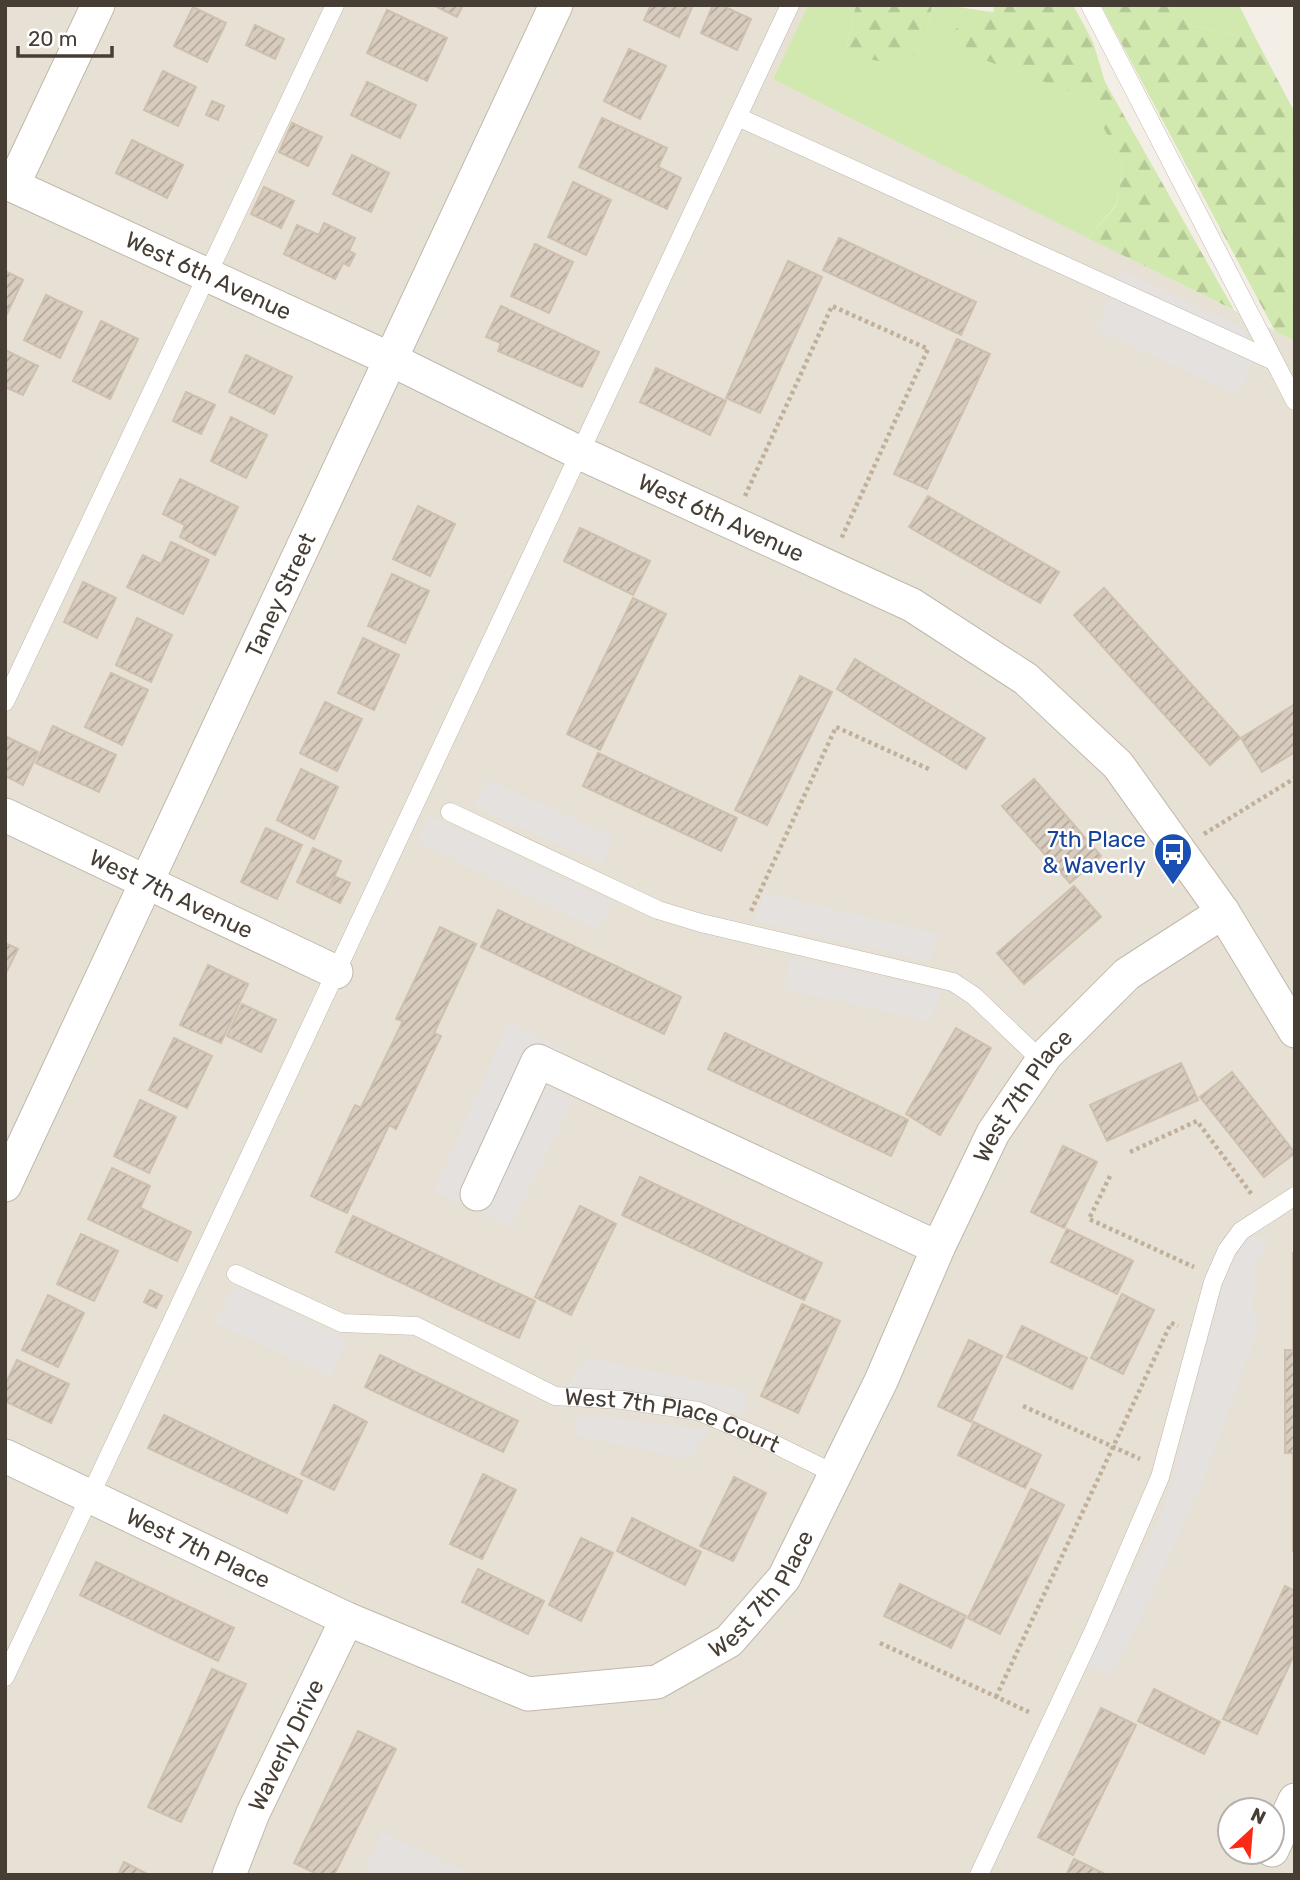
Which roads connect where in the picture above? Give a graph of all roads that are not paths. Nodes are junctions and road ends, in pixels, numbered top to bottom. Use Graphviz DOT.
graph roads {
  1 [pos="98,5"];
  2 [pos="335,5"];
  3 [pos="556,5"];
  4 [pos="790,5"];
  5 [pos="1090,5"];
  6 [pos="738,117"];
  7 [pos="9,184"];
  8 [pos="207,275"];
  9 [pos="390,359"];
  10 [pos="1274,360"];
  11 [pos="1295,401"];
  12 [pos="580,453"];
  13 [pos="5,702"];
  14 [pos="450,812"];
  15 [pos="5,816"];
  16 [pos="147,882"];
  17 [pos="1223,912"];
  18 [pos="336,972"];
  19 [pos="1295,1031"];
  20 [pos="1042,1061"];
  21 [pos="5,1185"];
  22 [pos="477,1194"];
  23 [pos="1295,1196"];
  24 [pos="938,1248"];
  25 [pos="236,1274"];
  26 [pos="5,1456"];
  27 [pos="835,1474"];
  28 [pos="90,1496"];
  29 [pos="347,1619"];
  30 [pos="5,1678"];
  31 [pos="1295,1800"];
  32 [pos="1286,1820"];
  33 [pos="229,1875"];
  34 [pos="979,1875"];
  1 -- 7 [label="street"];
  2 -- 8 [label="lane"];
  3 -- 9 [label="street, Taney Street"];
  4 -- 6 [label="lane"];
  5 -- 10 [label="lane"];
  6 -- 10 [label="lane"];
  6 -- 12 [label="lane"];
  7 -- 8 [label="street, West 6th Avenue"];
  8 -- 9 [label="street, West 6th Avenue"];
  8 -- 13 [label="lane"];
  9 -- 12 [label="street, West 6th Avenue"];
  9 -- 16 [label="street, Taney Street"];
  10 -- 11 [label="lane"];
  12 -- 17 [label="street, West 6th Avenue"];
  12 -- 18 [label="lane"];
  14 -- 20 [label="lane"];
  15 -- 16 [label="street, West 7th Avenue"];
  16 -- 18 [label="street, West 7th Avenue"];
  16 -- 21 [label="street, Taney Street"];
  17 -- 19 [label="street, West 6th Avenue"];
  17 -- 20 [label="street, West 7th Place"];
  18 -- 28 [label="lane"];
  20 -- 24 [label="street, West 7th Place"];
  22 -- 24 [label="street"];
  23 -- 34 [label="lane"];
  24 -- 27 [label="street, West 7th Place"];
  25 -- 27 [label="lane, West 7th Place Court"];
  26 -- 28 [label="street, West 7th Place"];
  27 -- 29 [label="street, West 7th Place"];
  28 -- 29 [label="street, West 7th Place"];
  28 -- 30 [label="lane"];
  29 -- 33 [label="street, Waverly Drive"];
  31 -- 32 [label="street"];
}
